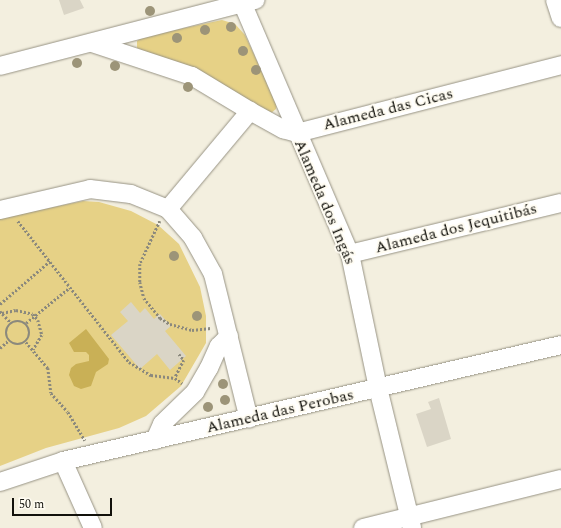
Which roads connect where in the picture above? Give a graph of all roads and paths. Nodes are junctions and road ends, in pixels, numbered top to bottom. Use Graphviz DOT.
graph roads {
  1 [pos="555,0"];
  2 [pos="246,1"];
  3 [pos="561,18"];
  4 [pos="92,43"];
  5 [pos="561,65"];
  6 [pos="0,66"];
  7 [pos="250,111"];
  8 [pos="297,133"];
  9 [pos="561,203"];
  10 [pos="4,209"];
  11 [pos="168,209"];
  12 [pos="350,254"];
  13 [pos="50,261"];
  14 [pos="69,288"];
  15 [pos="0,304"];
  16 [pos="1,312"];
  17 [pos="35,316"];
  18 [pos="10,323"];
  19 [pos="26,323"];
  20 [pos="227,330"];
  21 [pos="8,341"];
  22 [pos="26,342"];
  23 [pos="561,345"];
  24 [pos="0,348"];
  25 [pos="33,350"];
  26 [pos="179,354"];
  27 [pos="175,378"];
  28 [pos="378,388"];
  29 [pos="195,392"];
  30 [pos="249,419"];
  31 [pos="155,440"];
  32 [pos="92,454"];
  33 [pos="63,460"];
  34 [pos="561,479"];
  35 [pos="0,482"];
  36 [pos="411,522"];
  37 [pos="93,528"];
  38 [pos="363,528"];
  1 -- 3 [label="street"];
  2 -- 4 [label="street"];
  2 -- 8 [label="street, Alameda dos Ingás"];
  4 -- 6 [label="street"];
  4 -- 7 [label="street"];
  5 -- 8 [label="street, Alameda das Cicas"];
  7 -- 8 [label="street"];
  7 -- 11 [label="street"];
  8 -- 12 [label="street, Alameda dos Ingás"];
  9 -- 12 [label="street, Alameda dos Jequitibás"];
  10 -- 11 [label="street"];
  10 -- 13 [label="path"];
  11 -- 20 [label="street"];
  11 -- 20 [label="path"];
  12 -- 28 [label="street, Alameda dos Ingás"];
  13 -- 14 [label="path"];
  13 -- 15 [label="path"];
  14 -- 17 [label="path"];
  14 -- 27 [label="path"];
  16 -- 17 [label="path"];
  16 -- 18 [label="path"];
  17 -- 19 [label="path"];
  17 -- 25 [label="path"];
  18 -- 19 [label="path"];
  18 -- 21 [label="path"];
  19 -- 22 [label="path"];
  20 -- 29 [label="street"];
  20 -- 30 [label="street"];
  21 -- 22 [label="path"];
  21 -- 24 [label="path"];
  22 -- 25 [label="path"];
  23 -- 28 [label="street, Alameda das Perobas"];
  25 -- 32 [label="path"];
  26 -- 27 [label="path"];
  27 -- 29 [label="path"];
  28 -- 30 [label="street, Alameda das Perobas"];
  28 -- 36 [label="street, Alameda dos Ingás"];
  29 -- 31 [label="street"];
  30 -- 31 [label="street, Alameda das Perobas"];
  31 -- 32 [label="street, Alameda das Perobas"];
  32 -- 33 [label="street, Alameda das Perobas"];
  33 -- 35 [label="street, Alameda das Perobas"];
  33 -- 37 [label="street"];
  34 -- 36 [label="street"];
  36 -- 38 [label="street"];
}
